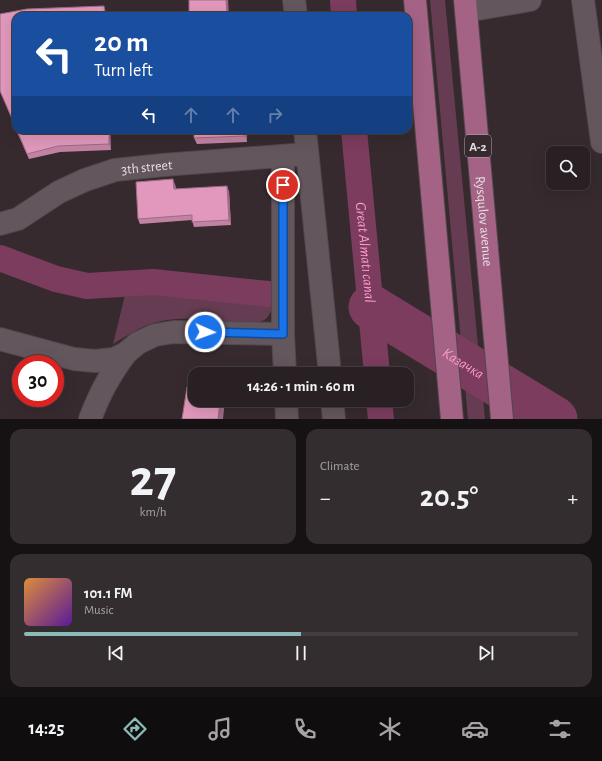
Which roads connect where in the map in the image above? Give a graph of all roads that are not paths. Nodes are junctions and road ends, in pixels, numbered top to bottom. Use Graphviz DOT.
graph roads {
  1 [pos="294,0"];
  2 [pos="415,0"];
  3 [pos="530,0"];
  4 [pos="583,0"];
  5 [pos="465,6"];
  6 [pos="296,12"];
  7 [pos="305,134"];
  8 [pos="602,142"];
  9 [pos="307,154"];
  10 [pos="282,156"];
  11 [pos="0,224"];
  12 [pos="283,334"];
  13 [pos="0,339"];
  14 [pos="126,353"];
  15 [pos="285,367"];
  16 [pos="329,367"];
  17 [pos="286,407"];
  18 [pos="333,407"];
  19 [pos="90,419"];
  20 [pos="287,419"];
  21 [pos="334,419"];
  22 [pos="452,419"];
  23 [pos="502,419"];
  1 -- 6 [label="street"];
  2 -- 22 [label="main road"];
  3 -- 5 [label="street"];
  4 -- 8 [label="street"];
  5 -- 23 [label="main road, Rysqulov avenue / A-2"];
  7 -- 9 [label="street"];
  9 -- 10 [label="street, 3th street"];
  9 -- 16 [label="street"];
  10 -- 11 [label="street, 3th street"];
  10 -- 12 [label="street"];
  12 -- 14 [label="street"];
  12 -- 15 [label="street"];
  13 -- 14 [label="street"];
  14 -- 19 [label="street"];
  17 -- 20 [label="street"];
  18 -- 21 [label="street"];
}
